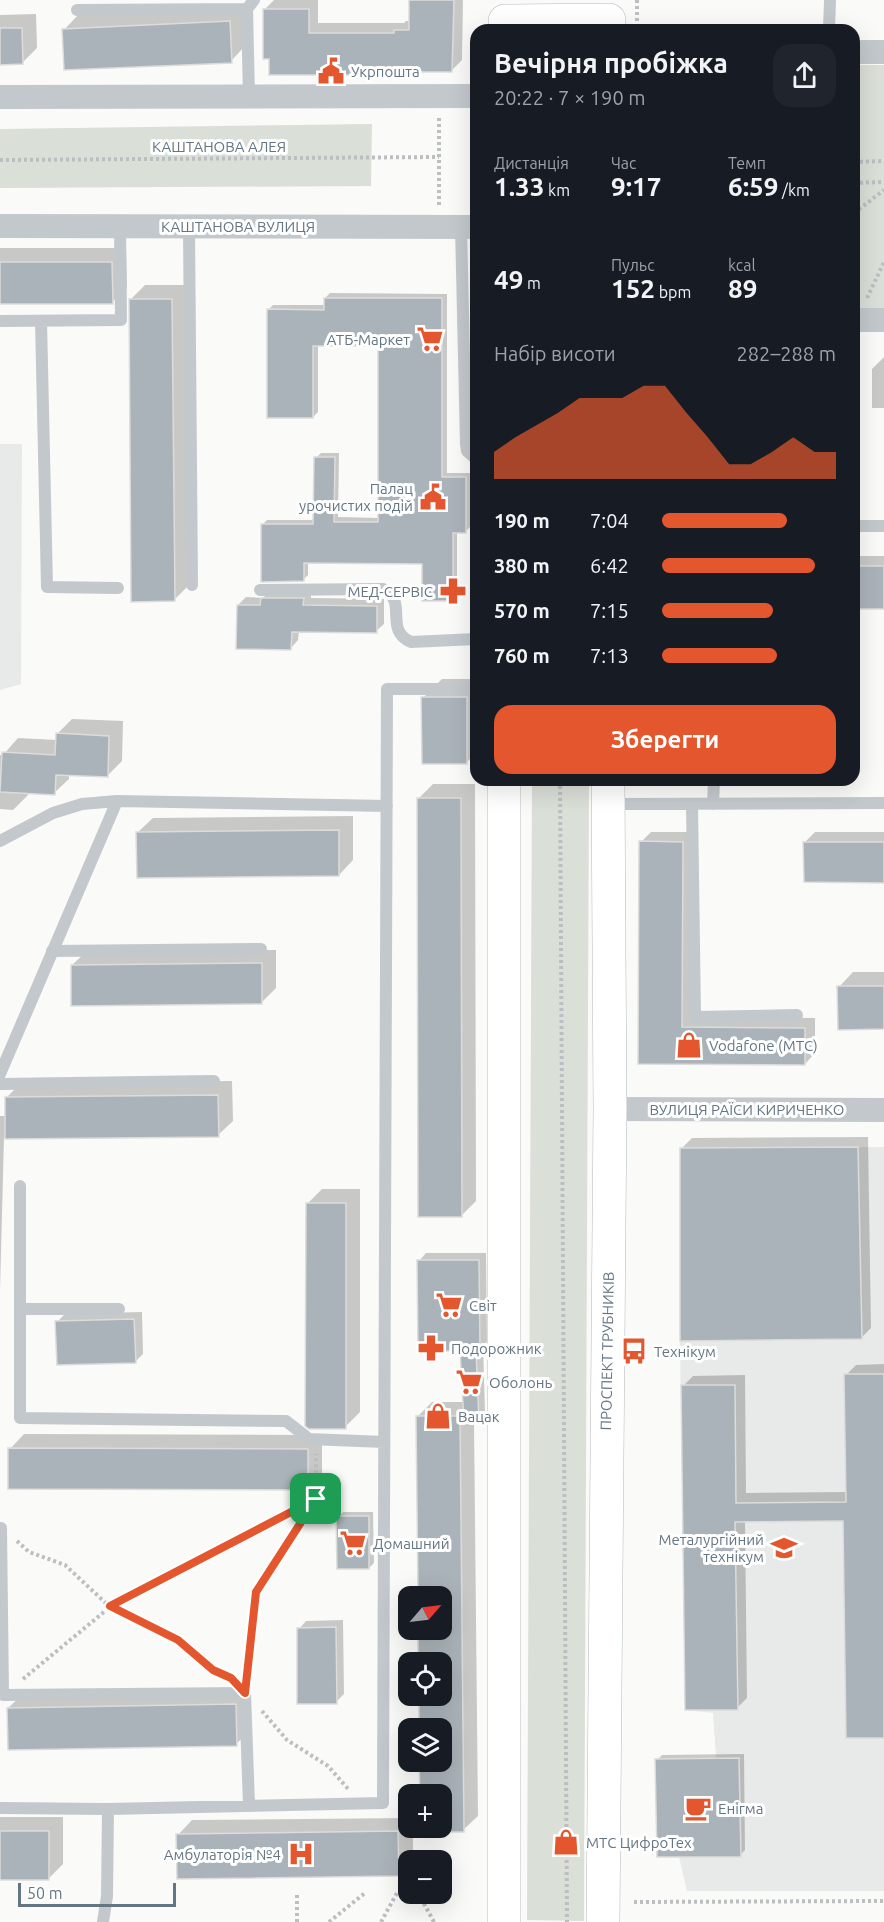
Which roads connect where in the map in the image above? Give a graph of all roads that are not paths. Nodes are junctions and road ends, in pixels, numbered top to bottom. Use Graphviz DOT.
graph roads {
  1 [pos="830,0"];
  2 [pos="251,5"];
  3 [pos="77,10"];
  4 [pos="609,16"];
  5 [pos="504,17"];
  6 [pos="830,24"];
  7 [pos="860,52"];
  8 [pos="884,52"];
  9 [pos="470,96"];
  10 [pos="249,97"];
  11 [pos="0,98"];
  12 [pos="0,226"];
  13 [pos="120,226"];
  14 [pos="189,226"];
  15 [pos="458,227"];
  16 [pos="860,320"];
  17 [pos="884,320"];
  18 [pos="0,321"];
  19 [pos="41,321"];
  20 [pos="470,454"];
  21 [pos="860,526"];
  22 [pos="884,526"];
  23 [pos="192,585"];
  24 [pos="118,588"];
  25 [pos="260,590"];
  26 [pos="470,639"];
  27 [pos="470,688"];
  28 [pos="504,786"];
  29 [pos="714,786"];
  30 [pos="608,792"];
  31 [pos="117,801"];
  32 [pos="884,803"];
  33 [pos="692,804"];
  34 [pos="713,804"];
  35 [pos="387,806"];
  36 [pos="0,841"];
  37 [pos="261,949"];
  38 [pos="52,951"];
  39 [pos="797,1015"];
  40 [pos="0,1074"];
  41 [pos="214,1081"];
  42 [pos="0,1084"];
  43 [pos="610,1109"];
  44 [pos="884,1110"];
  45 [pos="20,1186"];
  46 [pos="20,1309"];
  47 [pos="119,1309"];
  48 [pos="384,1442"];
  49 [pos="2,1528"];
  50 [pos="249,1805"];
  51 [pos="0,1808"];
  52 [pos="108,1809"];
  53 [pos="103,1922"];
  54 [pos="504,1922"];
  55 [pos="603,1922"];
  1 -- 6 [label="lane"];
  2 -- 3 [label="lane"];
  2 -- 10 [label="lane"];
  4 -- 5 [label="main road"];
  7 -- 8 [label="street"];
  9 -- 10 [label="street"];
  10 -- 11 [label="street"];
  12 -- 13 [label="street, КАШТАНОВА ВУЛИЦЯ"];
  13 -- 14 [label="street, КАШТАНОВА ВУЛИЦЯ"];
  13 -- 19 [label="lane"];
  14 -- 15 [label="street, КАШТАНОВА ВУЛИЦЯ"];
  14 -- 23 [label="lane"];
  15 -- 20 [label="lane"];
  16 -- 17 [label="street"];
  18 -- 19 [label="lane"];
  19 -- 24 [label="lane"];
  21 -- 22 [label="lane"];
  25 -- 26 [label="lane"];
  27 -- 35 [label="lane"];
  28 -- 54 [label="main road"];
  29 -- 34 [label="lane"];
  30 -- 33 [label="lane"];
  30 -- 43 [label="main road, ПРОСПЕКТ ТРУБНИКІВ"];
  31 -- 35 [label="lane"];
  31 -- 36 [label="lane"];
  31 -- 38 [label="lane"];
  32 -- 34 [label="lane"];
  33 -- 34 [label="lane"];
  33 -- 39 [label="lane"];
  35 -- 48 [label="lane"];
  37 -- 38 [label="lane"];
  38 -- 40 [label="lane"];
  41 -- 42 [label="lane"];
  43 -- 44 [label="street, ВУЛИЦЯ РАЇСИ КИРИЧЕНКО"];
  43 -- 55 [label="main road, ПРОСПЕКТ ТРУБНИКІВ"];
  45 -- 46 [label="lane"];
  46 -- 47 [label="lane"];
  46 -- 48 [label="lane"];
  48 -- 50 [label="lane"];
  49 -- 50 [label="lane"];
  50 -- 52 [label="lane"];
  51 -- 52 [label="lane"];
  52 -- 53 [label="lane"];
}
